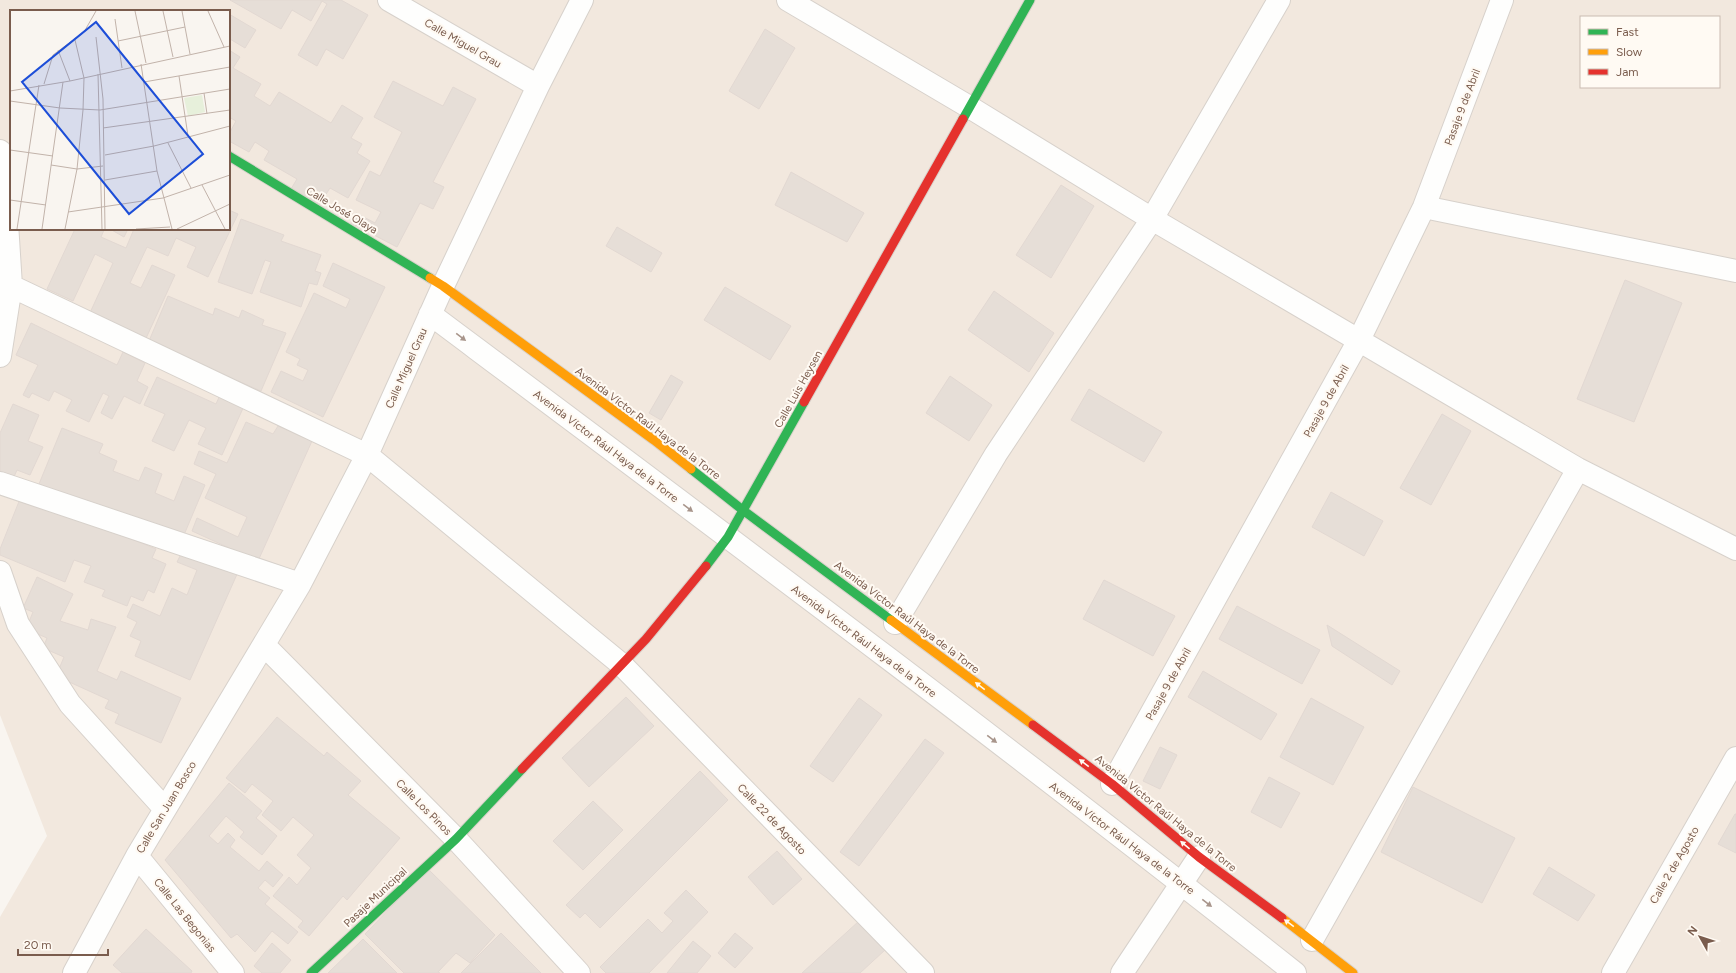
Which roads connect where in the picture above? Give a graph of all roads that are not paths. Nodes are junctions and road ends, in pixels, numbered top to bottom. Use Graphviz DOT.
graph roads {
  1 [pos="389,0"];
  2 [pos="582,0"];
  3 [pos="788,0"];
  4 [pos="1030,0"];
  5 [pos="1279,0"];
  6 [pos="1502,0"];
  7 [pos="538,86"];
  8 [pos="971,108"];
  9 [pos="0,151"];
  10 [pos="230,157"];
  11 [pos="1424,207"];
  12 [pos="1152,219"];
  13 [pos="1736,272"];
  14 [pos="11,286"];
  15 [pos="443,286"];
  16 [pos="430,314"];
  17 [pos="1359,340"];
  18 [pos="0,356"];
  19 [pos="367,455"];
  20 [pos="1578,469"];
  21 [pos="0,483"];
  22 [pos="744,511"];
  23 [pos="728,537"];
  24 [pos="1736,549"];
  25 [pos="0,572"];
  26 [pos="300,584"];
  27 [pos="895,623"];
  28 [pos="264,644"];
  29 [pos="621,664"];
  30 [pos="1736,758"];
  31 [pos="1112,784"];
  32 [pos="165,809"];
  33 [pos="456,839"];
  34 [pos="136,856"];
  35 [pos="1199,856"];
  36 [pos="1182,883"];
  37 [pos="1312,940"];
  38 [pos="74,973"];
  39 [pos="233,973"];
  40 [pos="311,973"];
  41 [pos="579,973"];
  42 [pos="923,973"];
  43 [pos="1122,973"];
  44 [pos="1295,973"];
  45 [pos="1353,973"];
  46 [pos="1613,973"];
  1 -- 7 [label="street, Calle Miguel Grau"];
  2 -- 7 [label="street, Calle Miguel Grau"];
  3 -- 8 [label="street"];
  4 -- 8 [label="street, Calle Luis Heysen"];
  5 -- 12 [label="street"];
  6 -- 11 [label="street, Pasaje 9 de Abril"];
  7 -- 15 [label="street, Calle Miguel Grau"];
  8 -- 12 [label="street"];
  8 -- 22 [label="street, Calle Luis Heysen"];
  9 -- 14 [label="street"];
  10 -- 15 [label="street, Calle José Olaya"];
  11 -- 13 [label="street"];
  11 -- 17 [label="street, Pasaje 9 de Abril"];
  12 -- 17 [label="street"];
  12 -- 27 [label="street"];
  14 -- 18 [label="street"];
  14 -- 19 [label="street, Calle 22 de Agosto"];
  15 -- 16 [label="street, Calle Miguel Grau"];
  15 -- 22 [label="street, Avenida Víctor Raúl Haya de la Torre"];
  16 -- 19 [label="street, Calle Miguel Grau"];
  16 -- 23 [label="street, Avenida Víctor Rául Haya de la Torre, one-way"];
  17 -- 20 [label="street"];
  17 -- 31 [label="street, Pasaje 9 de Abril"];
  19 -- 26 [label="street, Calle Miguel Grau"];
  19 -- 29 [label="street, Calle 22 de Agosto"];
  20 -- 24 [label="street"];
  20 -- 37 [label="street"];
  21 -- 26 [label="street"];
  22 -- 23 [label="street, Calle Luis Heysen"];
  22 -- 27 [label="street, Avenida Víctor Raúl Haya de la Torre"];
  23 -- 29 [label="street, Calle Luis Heysen"];
  23 -- 36 [label="street, Avenida Víctor Rául Haya de la Torre, one-way"];
  25 -- 32 [label="street"];
  26 -- 28 [label="street, Calle Miguel Grau"];
  31 -- 27 [label="street, Avenida Víctor Raúl Haya de la Torre, one-way"];
  28 -- 32 [label="street, Calle San Juan Bosco"];
  28 -- 33 [label="street, Calle Los Pinos"];
  29 -- 33 [label="street, Pasaje Municipal"];
  29 -- 42 [label="street, Calle 22 de Agosto"];
  30 -- 46 [label="street, Calle 2 de Agosto"];
  35 -- 31 [label="street, Avenida Víctor Raúl Haya de la Torre, one-way"];
  32 -- 34 [label="street, Calle San Juan Bosco"];
  33 -- 40 [label="street, Pasaje Municipal"];
  33 -- 41 [label="street, Calle Los Pinos"];
  34 -- 38 [label="street, Calle San Juan Bosco"];
  34 -- 39 [label="street, Calle Las Begonias"];
  35 -- 36 [label="street"];
  37 -- 35 [label="street, Avenida Víctor Raúl Haya de la Torre, one-way"];
  36 -- 43 [label="street"];
  36 -- 44 [label="street, Avenida Víctor Rául Haya de la Torre, one-way"];
  37 -- 45 [label="street, Avenida Víctor Raúl Haya de la Torre"];
}
